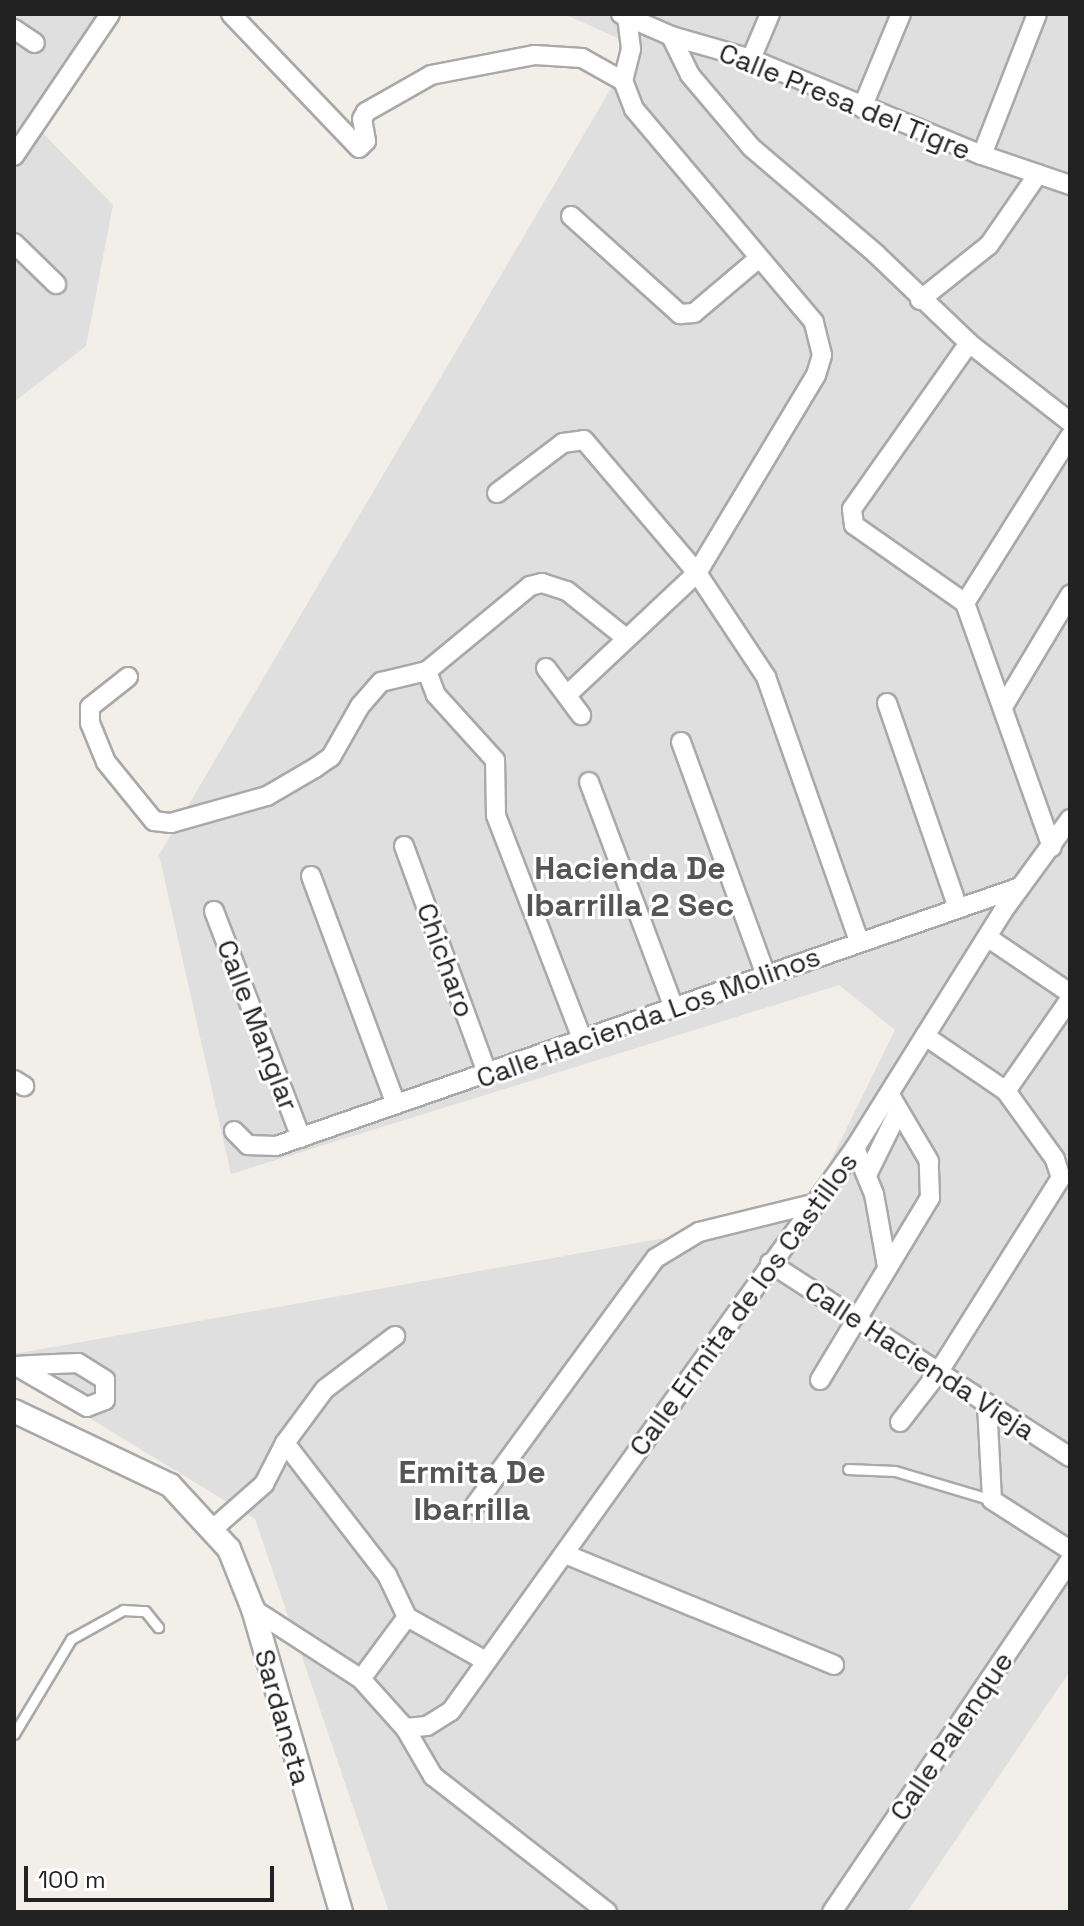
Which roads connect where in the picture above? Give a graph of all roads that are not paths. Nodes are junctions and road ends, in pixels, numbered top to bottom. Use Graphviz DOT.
graph roads {
  1 [pos="110,14"];
  2 [pos="231,14"];
  3 [pos="770,14"];
  4 [pos="901,14"];
  5 [pos="1037,14"];
  6 [pos="625,15"];
  7 [pos="14,29"];
  8 [pos="671,36"];
  9 [pos="35,43"];
  10 [pos="751,59"];
  11 [pos="623,81"];
  12 [pos="862,108"];
  13 [pos="982,155"];
  14 [pos="14,156"];
  15 [pos="1038,174"];
  16 [pos="1070,185"];
  17 [pos="571,216"];
  18 [pos="14,243"];
  19 [pos="759,258"];
  20 [pos="56,284"];
  21 [pos="920,300"];
  22 [pos="969,343"];
  23 [pos="1070,422"];
  24 [pos="1070,436"];
  25 [pos="497,493"];
  26 [pos="697,573"];
  27 [pos="1070,595"];
  28 [pos="965,603"];
  29 [pos="626,638"];
  30 [pos="546,668"];
  31 [pos="427,671"];
  32 [pos="128,677"];
  33 [pos="567,695"];
  34 [pos="887,703"];
  35 [pos="1003,707"];
  36 [pos="581,715"];
  37 [pos="681,742"];
  38 [pos="589,782"];
  39 [pos="1070,819"];
  40 [pos="404,846"];
  41 [pos="1052,847"];
  42 [pos="311,876"];
  43 [pos="1020,887"];
  44 [pos="957,905"];
  45 [pos="214,911"];
  46 [pos="987,937"];
  47 [pos="859,941"];
  48 [pos="766,975"];
  49 [pos="1070,996"];
  50 [pos="674,1008"];
  51 [pos="925,1036"];
  52 [pos="583,1041"];
  53 [pos="488,1075"];
  54 [pos="1006,1091"];
  55 [pos="894,1102"];
  56 [pos="396,1104"];
  57 [pos="234,1131"];
  58 [pos="301,1138"];
  59 [pos="855,1148"];
  60 [pos="868,1173"];
  61 [pos="812,1204"];
  62 [pos="770,1263"];
  63 [pos="887,1266"];
  64 [pos="857,1319"];
  65 [pos="395,1336"];
  66 [pos="938,1373"];
  67 [pos="820,1380"];
  68 [pos="987,1404"];
  69 [pos="14,1411"];
  70 [pos="900,1422"];
  71 [pos="285,1443"];
  72 [pos="1070,1457"];
  73 [pos="848,1469"];
  74 [pos="992,1500"];
  75 [pos="475,1505"];
  76 [pos="214,1528"];
  77 [pos="1070,1550"];
  78 [pos="565,1554"];
  79 [pos="1070,1560"];
  80 [pos="253,1609"];
  81 [pos="407,1617"];
  82 [pos="158,1627"];
  83 [pos="486,1661"];
  84 [pos="834,1665"];
  85 [pos="361,1679"];
  86 [pos="405,1728"];
  87 [pos="14,1734"];
  88 [pos="341,1912"];
  89 [pos="607,1912"];
  90 [pos="832,1912"];
  1 -- 14 [label="street"];
  2 -- 11 [label="street"];
  3 -- 10 [label="street"];
  4 -- 12 [label="street"];
  5 -- 13 [label="street"];
  6 -- 8 [label="street, Calle Presa del Tigre"];
  6 -- 11 [label="street"];
  7 -- 9 [label="street"];
  8 -- 10 [label="street, Calle Presa del Tigre"];
  8 -- 21 [label="street"];
  10 -- 12 [label="street, Calle Presa del Tigre"];
  11 -- 19 [label="street"];
  12 -- 13 [label="street, Calle Presa del Tigre"];
  13 -- 15 [label="street, Calle Presa del Tigre"];
  15 -- 16 [label="street, Calle Presa del Tigre"];
  15 -- 21 [label="street"];
  17 -- 19 [label="street"];
  18 -- 20 [label="street"];
  19 -- 26 [label="street"];
  21 -- 22 [label="street"];
  22 -- 23 [label="street"];
  22 -- 28 [label="street"];
  24 -- 28 [label="street"];
  25 -- 26 [label="street"];
  26 -- 29 [label="street"];
  26 -- 47 [label="street"];
  27 -- 35 [label="street"];
  28 -- 35 [label="street"];
  29 -- 31 [label="street"];
  29 -- 33 [label="street"];
  30 -- 33 [label="street"];
  31 -- 32 [label="street"];
  31 -- 52 [label="street"];
  33 -- 36 [label="street"];
  34 -- 44 [label="street"];
  35 -- 41 [label="street"];
  37 -- 48 [label="street"];
  38 -- 50 [label="street"];
  39 -- 41 [label="street, Calle Ermita de los Castillos"];
  40 -- 53 [label="street, Chicharo"];
  41 -- 43 [label="street, Calle Ermita de los Castillos"];
  42 -- 56 [label="street"];
  43 -- 44 [label="street, Calle Hacienda Los Molinos"];
  43 -- 46 [label="street, Calle Ermita de los Castillos"];
  44 -- 47 [label="street, Calle Hacienda Los Molinos"];
  45 -- 58 [label="street, Calle Manglar"];
  46 -- 49 [label="street"];
  46 -- 51 [label="street, Calle Ermita de los Castillos"];
  47 -- 48 [label="street, Calle Hacienda Los Molinos"];
  48 -- 50 [label="street, Calle Hacienda Los Molinos"];
  49 -- 54 [label="street"];
  50 -- 52 [label="street, Calle Hacienda Los Molinos"];
  51 -- 54 [label="street"];
  51 -- 55 [label="street, Calle Ermita de los Castillos"];
  52 -- 53 [label="street, Calle Hacienda Los Molinos"];
  53 -- 56 [label="street, Calle Hacienda Los Molinos"];
  54 -- 66 [label="street"];
  55 -- 59 [label="street, Calle Ermita de los Castillos"];
  55 -- 60 [label="street"];
  55 -- 63 [label="street"];
  56 -- 58 [label="street, Calle Hacienda Los Molinos"];
  57 -- 58 [label="street, Calle Hacienda Los Molinos"];
  59 -- 60 [label="street"];
  59 -- 61 [label="street, Calle Ermita de los Castillos"];
  60 -- 63 [label="street"];
  61 -- 62 [label="street, Calle Ermita de los Castillos"];
  61 -- 75 [label="street"];
  62 -- 64 [label="street, Calle Hacienda Vieja"];
  62 -- 78 [label="street, Calle Ermita de los Castillos"];
  63 -- 64 [label="street"];
  64 -- 66 [label="street, Calle Hacienda Vieja"];
  64 -- 67 [label="street"];
  65 -- 71 [label="street"];
  66 -- 68 [label="street, Calle Hacienda Vieja"];
  66 -- 70 [label="street"];
  68 -- 72 [label="street, Calle Hacienda Vieja"];
  68 -- 74 [label="street"];
  69 -- 76 [label="street, Sardaneta"];
  71 -- 76 [label="street"];
  71 -- 81 [label="street"];
  73 -- 74 [label="lane"];
  74 -- 77 [label="street"];
  76 -- 80 [label="street, Sardaneta"];
  78 -- 83 [label="street, Calle Ermita de los Castillos"];
  78 -- 84 [label="street"];
  79 -- 90 [label="street, Calle Palenque"];
  80 -- 85 [label="street"];
  80 -- 88 [label="street, Sardaneta"];
  81 -- 83 [label="street"];
  81 -- 85 [label="street"];
  82 -- 87 [label="lane"];
  83 -- 86 [label="street, Calle Ermita de los Castillos"];
  85 -- 86 [label="street"];
  86 -- 89 [label="street"];
}
